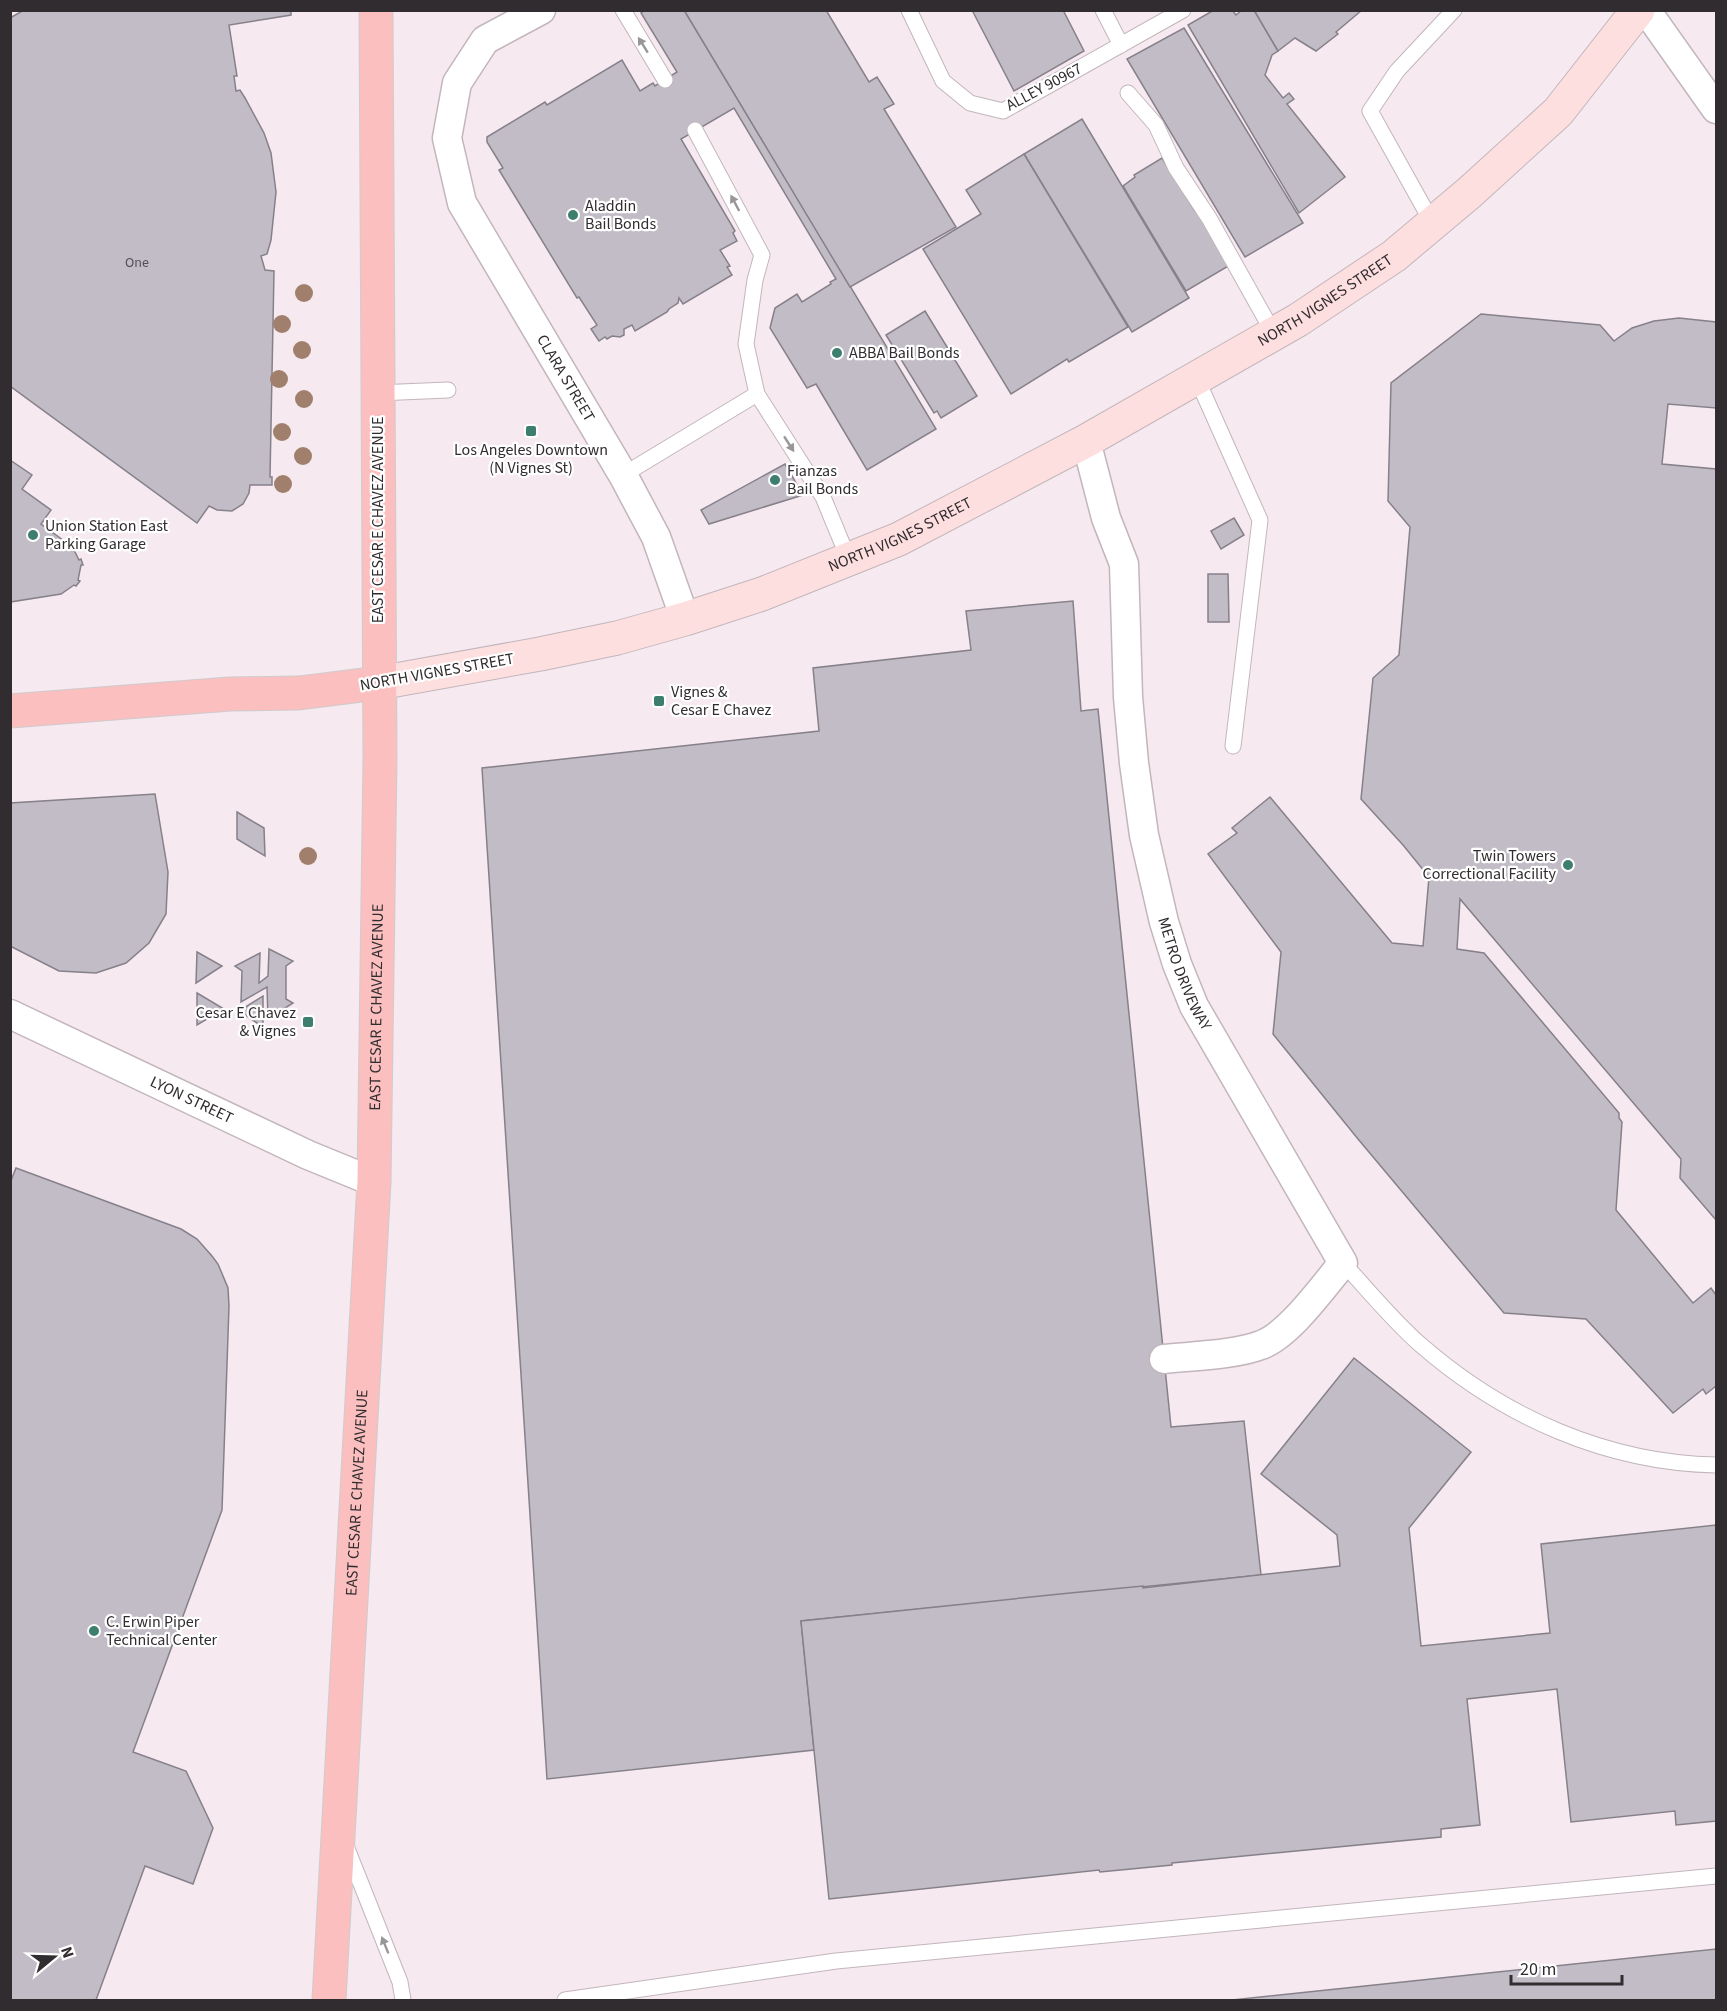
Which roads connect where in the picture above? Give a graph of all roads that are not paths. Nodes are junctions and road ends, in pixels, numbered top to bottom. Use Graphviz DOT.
graph roads {
  1 [pos="376,10"];
  2 [pos="541,10"];
  3 [pos="623,10"];
  4 [pos="909,10"];
  5 [pos="1103,10"];
  6 [pos="1184,10"];
  7 [pos="1454,10"];
  8 [pos="1638,10"];
  9 [pos="1646,10"];
  10 [pos="1121,45"];
  11 [pos="665,80"];
  12 [pos="1128,93"];
  13 [pos="1716,109"];
  14 [pos="695,130"];
  15 [pos="1433,224"];
  16 [pos="1274,334"];
  17 [pos="1197,380"];
  18 [pos="448,390"];
  19 [pos="377,393"];
  20 [pos="758,394"];
  21 [pos="1086,441"];
  22 [pos="623,475"];
  23 [pos="849,560"];
  24 [pos="685,619"];
  25 [pos="379,683"];
  26 [pos="10,711"];
  27 [pos="1233,746"];
  28 [pos="10,1014"];
  29 [pos="374,1182"];
  30 [pos="1343,1263"];
  31 [pos="1164,1359"];
  32 [pos="1716,1465"];
  33 [pos="338,1825"];
  34 [pos="1716,1876"];
  35 [pos="329,2001"];
  36 [pos="403,2001"];
  37 [pos="565,2001"];
  1 -- 19 [label="main road, EAST CESAR E CHAVEZ AVENUE"];
  2 -- 22 [label="street, CLARA STREET"];
  11 -- 3 [label="lane, one-way"];
  4 -- 10 [label="lane, ALLEY 90967"];
  5 -- 10 [label="lane"];
  6 -- 10 [label="lane, ALLEY 90967"];
  7 -- 15 [label="lane"];
  8 -- 15 [label="main road, NORTH VIGNES STREET"];
  9 -- 13 [label="street"];
  12 -- 16 [label="lane"];
  20 -- 14 [label="lane, one-way"];
  15 -- 16 [label="main road, NORTH VIGNES STREET"];
  16 -- 17 [label="main road, NORTH VIGNES STREET"];
  17 -- 21 [label="main road, NORTH VIGNES STREET"];
  17 -- 27 [label="lane"];
  18 -- 19 [label="lane"];
  19 -- 25 [label="main road, EAST CESAR E CHAVEZ AVENUE"];
  20 -- 22 [label="lane"];
  20 -- 23 [label="lane, one-way"];
  21 -- 23 [label="main road, NORTH VIGNES STREET"];
  21 -- 30 [label="street, METRO DRIVEWAY"];
  22 -- 24 [label="street, CLARA STREET"];
  23 -- 24 [label="main road, NORTH VIGNES STREET"];
  24 -- 25 [label="main road, NORTH VIGNES STREET"];
  25 -- 26 [label="main road, NORTH VIGNES STREET"];
  25 -- 29 [label="main road, EAST CESAR E CHAVEZ AVENUE"];
  28 -- 29 [label="street, LYON STREET"];
  29 -- 33 [label="main road, EAST CESAR E CHAVEZ AVENUE"];
  30 -- 31 [label="street"];
  30 -- 32 [label="lane"];
  33 -- 35 [label="main road, EAST CESAR E CHAVEZ AVENUE"];
  36 -- 33 [label="lane, one-way"];
  34 -- 37 [label="lane"];
}
